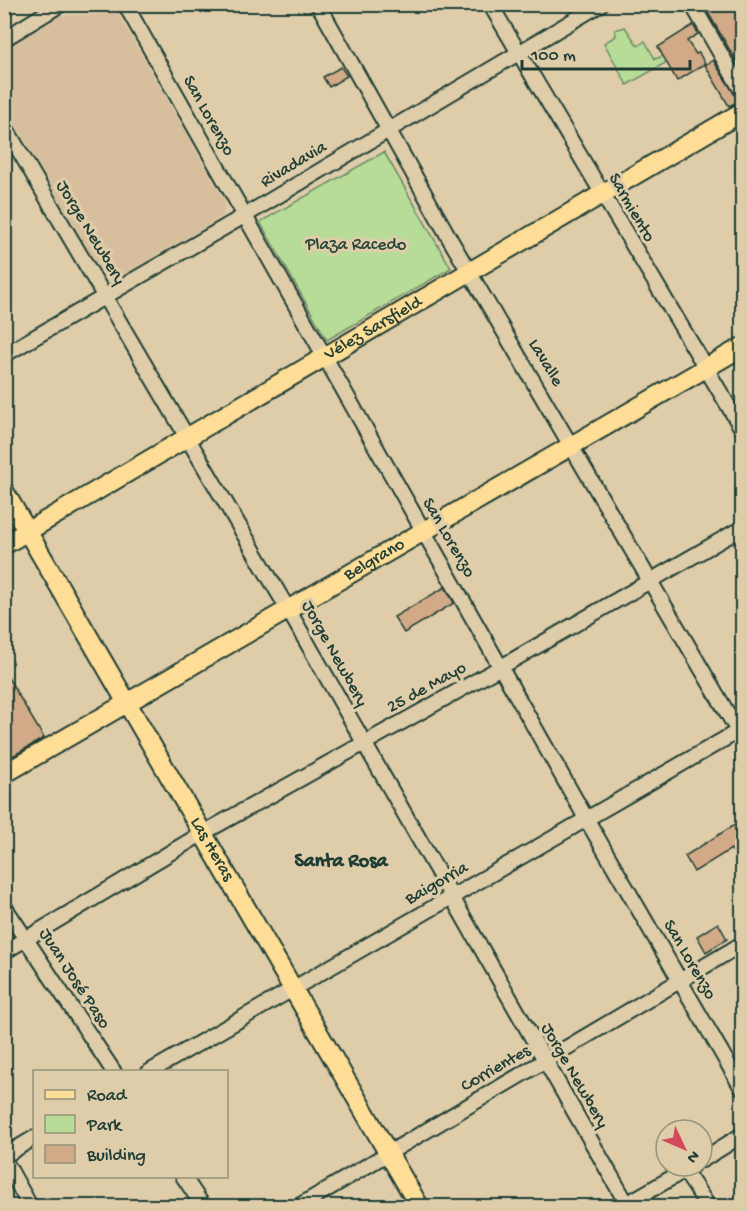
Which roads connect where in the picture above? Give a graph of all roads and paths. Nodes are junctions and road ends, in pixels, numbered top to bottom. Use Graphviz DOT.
graph roads {
  1 [pos="61,4"];
  2 [pos="125,4"];
  3 [pos="318,4"];
  4 [pos="490,4"];
  5 [pos="601,4"];
  6 [pos="692,4"];
  7 [pos="4,39"];
  8 [pos="521,53"];
  9 [pos="742,91"];
  10 [pos="742,112"];
  11 [pos="4,125"];
  12 [pos="388,131"];
  13 [pos="602,194"];
  14 [pos="244,216"];
  15 [pos="470,272"];
  16 [pos="106,296"];
  17 [pos="742,347"];
  18 [pos="4,355"];
  19 [pos="324,357"];
  20 [pos="705,368"];
  21 [pos="742,429"];
  22 [pos="188,438"];
  23 [pos="572,445"];
  24 [pos="4,491"];
  25 [pos="742,528"];
  26 [pos="27,532"];
  27 [pos="423,532"];
  28 [pos="4,545"];
  29 [pos="650,581"];
  30 [pos="289,611"];
  31 [pos="501,667"];
  32 [pos="128,704"];
  33 [pos="741,733"];
  34 [pos="364,744"];
  35 [pos="4,774"];
  36 [pos="587,820"];
  37 [pos="203,833"];
  38 [pos="452,896"];
  39 [pos="4,906"];
  40 [pos="27,940"];
  41 [pos="742,944"];
  42 [pos="4,952"];
  43 [pos="681,981"];
  44 [pos="292,989"];
  45 [pos="545,1061"];
  46 [pos="113,1070"];
  47 [pos="151,1070"];
  48 [pos="742,1088"];
  49 [pos="742,1136"];
  50 [pos="33,1139"];
  51 [pos="387,1153"];
  52 [pos="714,1153"];
  53 [pos="4,1157"];
  54 [pos="184,1178"];
  55 [pos="671,1178"];
  56 [pos="693,1178"];
  57 [pos="625,1205"];
  58 [pos="30,1206"];
  59 [pos="203,1206"];
  60 [pos="299,1206"];
  61 [pos="418,1206"];
  62 [pos="708,1206"];
  1 -- 7 [label="street"];
  2 -- 14 [label="street, San Lorenzo"];
  3 -- 12 [label="street, Lavalle"];
  4 -- 8 [label="street, Sarmiento"];
  5 -- 8 [label="street, Rivadavia"];
  6 -- 9 [label="street"];
  8 -- 12 [label="street, Rivadavia"];
  8 -- 13 [label="street, Sarmiento"];
  10 -- 13 [label="main road, Vélez Sarsfield"];
  11 -- 16 [label="street, Jorge Newbery"];
  12 -- 14 [label="street, Rivadavia"];
  12 -- 15 [label="street, Lavalle"];
  13 -- 15 [label="main road, Vélez Sarsfield"];
  13 -- 20 [label="street, Sarmiento"];
  14 -- 16 [label="street, Rivadavia"];
  14 -- 19 [label="street, San Lorenzo"];
  15 -- 19 [label="main road, Vélez Sarsfield"];
  15 -- 23 [label="street, Lavalle"];
  16 -- 18 [label="street, Rivadavia"];
  16 -- 22 [label="street, Jorge Newbery"];
  17 -- 20 [label="main road, Belgrano"];
  19 -- 22 [label="main road, Vélez Sarsfield"];
  19 -- 27 [label="street, San Lorenzo"];
  20 -- 21 [label="street, Sarmiento"];
  20 -- 23 [label="main road, Belgrano"];
  22 -- 26 [label="main road, Vélez Sarsfield"];
  22 -- 30 [label="street, Jorge Newbery"];
  23 -- 27 [label="main road, Belgrano"];
  23 -- 29 [label="street, Lavalle"];
  24 -- 26 [label="main road, Las Heras"];
  25 -- 29 [label="street, 25 de Mayo"];
  26 -- 28 [label="main road, Vélez Sarsfield"];
  26 -- 32 [label="main road, Las Heras"];
  27 -- 30 [label="main road, Belgrano"];
  27 -- 31 [label="street, San Lorenzo"];
  29 -- 31 [label="street, 25 de Mayo"];
  29 -- 33 [label="street, Lavalle"];
  30 -- 32 [label="main road, Belgrano"];
  30 -- 34 [label="street, Jorge Newbery"];
  31 -- 34 [label="street, 25 de Mayo"];
  31 -- 36 [label="street, San Lorenzo"];
  32 -- 35 [label="main road, Belgrano"];
  32 -- 37 [label="main road, Las Heras"];
  33 -- 36 [label="street, Baigorria"];
  34 -- 37 [label="street, 25 de Mayo"];
  34 -- 38 [label="street, Jorge Newbery"];
  36 -- 38 [label="street, Baigorria"];
  36 -- 43 [label="street, San Lorenzo"];
  37 -- 40 [label="street, 25 de Mayo"];
  37 -- 44 [label="main road, Las Heras"];
  38 -- 44 [label="street, Baigorria"];
  38 -- 45 [label="street, Jorge Newbery"];
  39 -- 40 [label="street, Juan José Paso"];
  40 -- 42 [label="street, 25 de Mayo"];
  40 -- 46 [label="street, Juan José Paso"];
  41 -- 43 [label="street, Corrientes"];
  43 -- 45 [label="street, Corrientes"];
  43 -- 48 [label="street, San Lorenzo"];
  44 -- 47 [label="street, Baigorria"];
  44 -- 51 [label="main road, Las Heras"];
  45 -- 51 [label="street, Corrientes"];
  45 -- 57 [label="street, Jorge Newbery"];
  49 -- 52 [label="street"];
  50 -- 53 [label="street"];
  51 -- 60 [label="street, Corrientes"];
  51 -- 61 [label="main road, Las Heras"];
  53 -- 58 [label="street"];
  54 -- 59 [label="street"];
  55 -- 57 [label="street"];
  56 -- 62 [label="street"];
}
